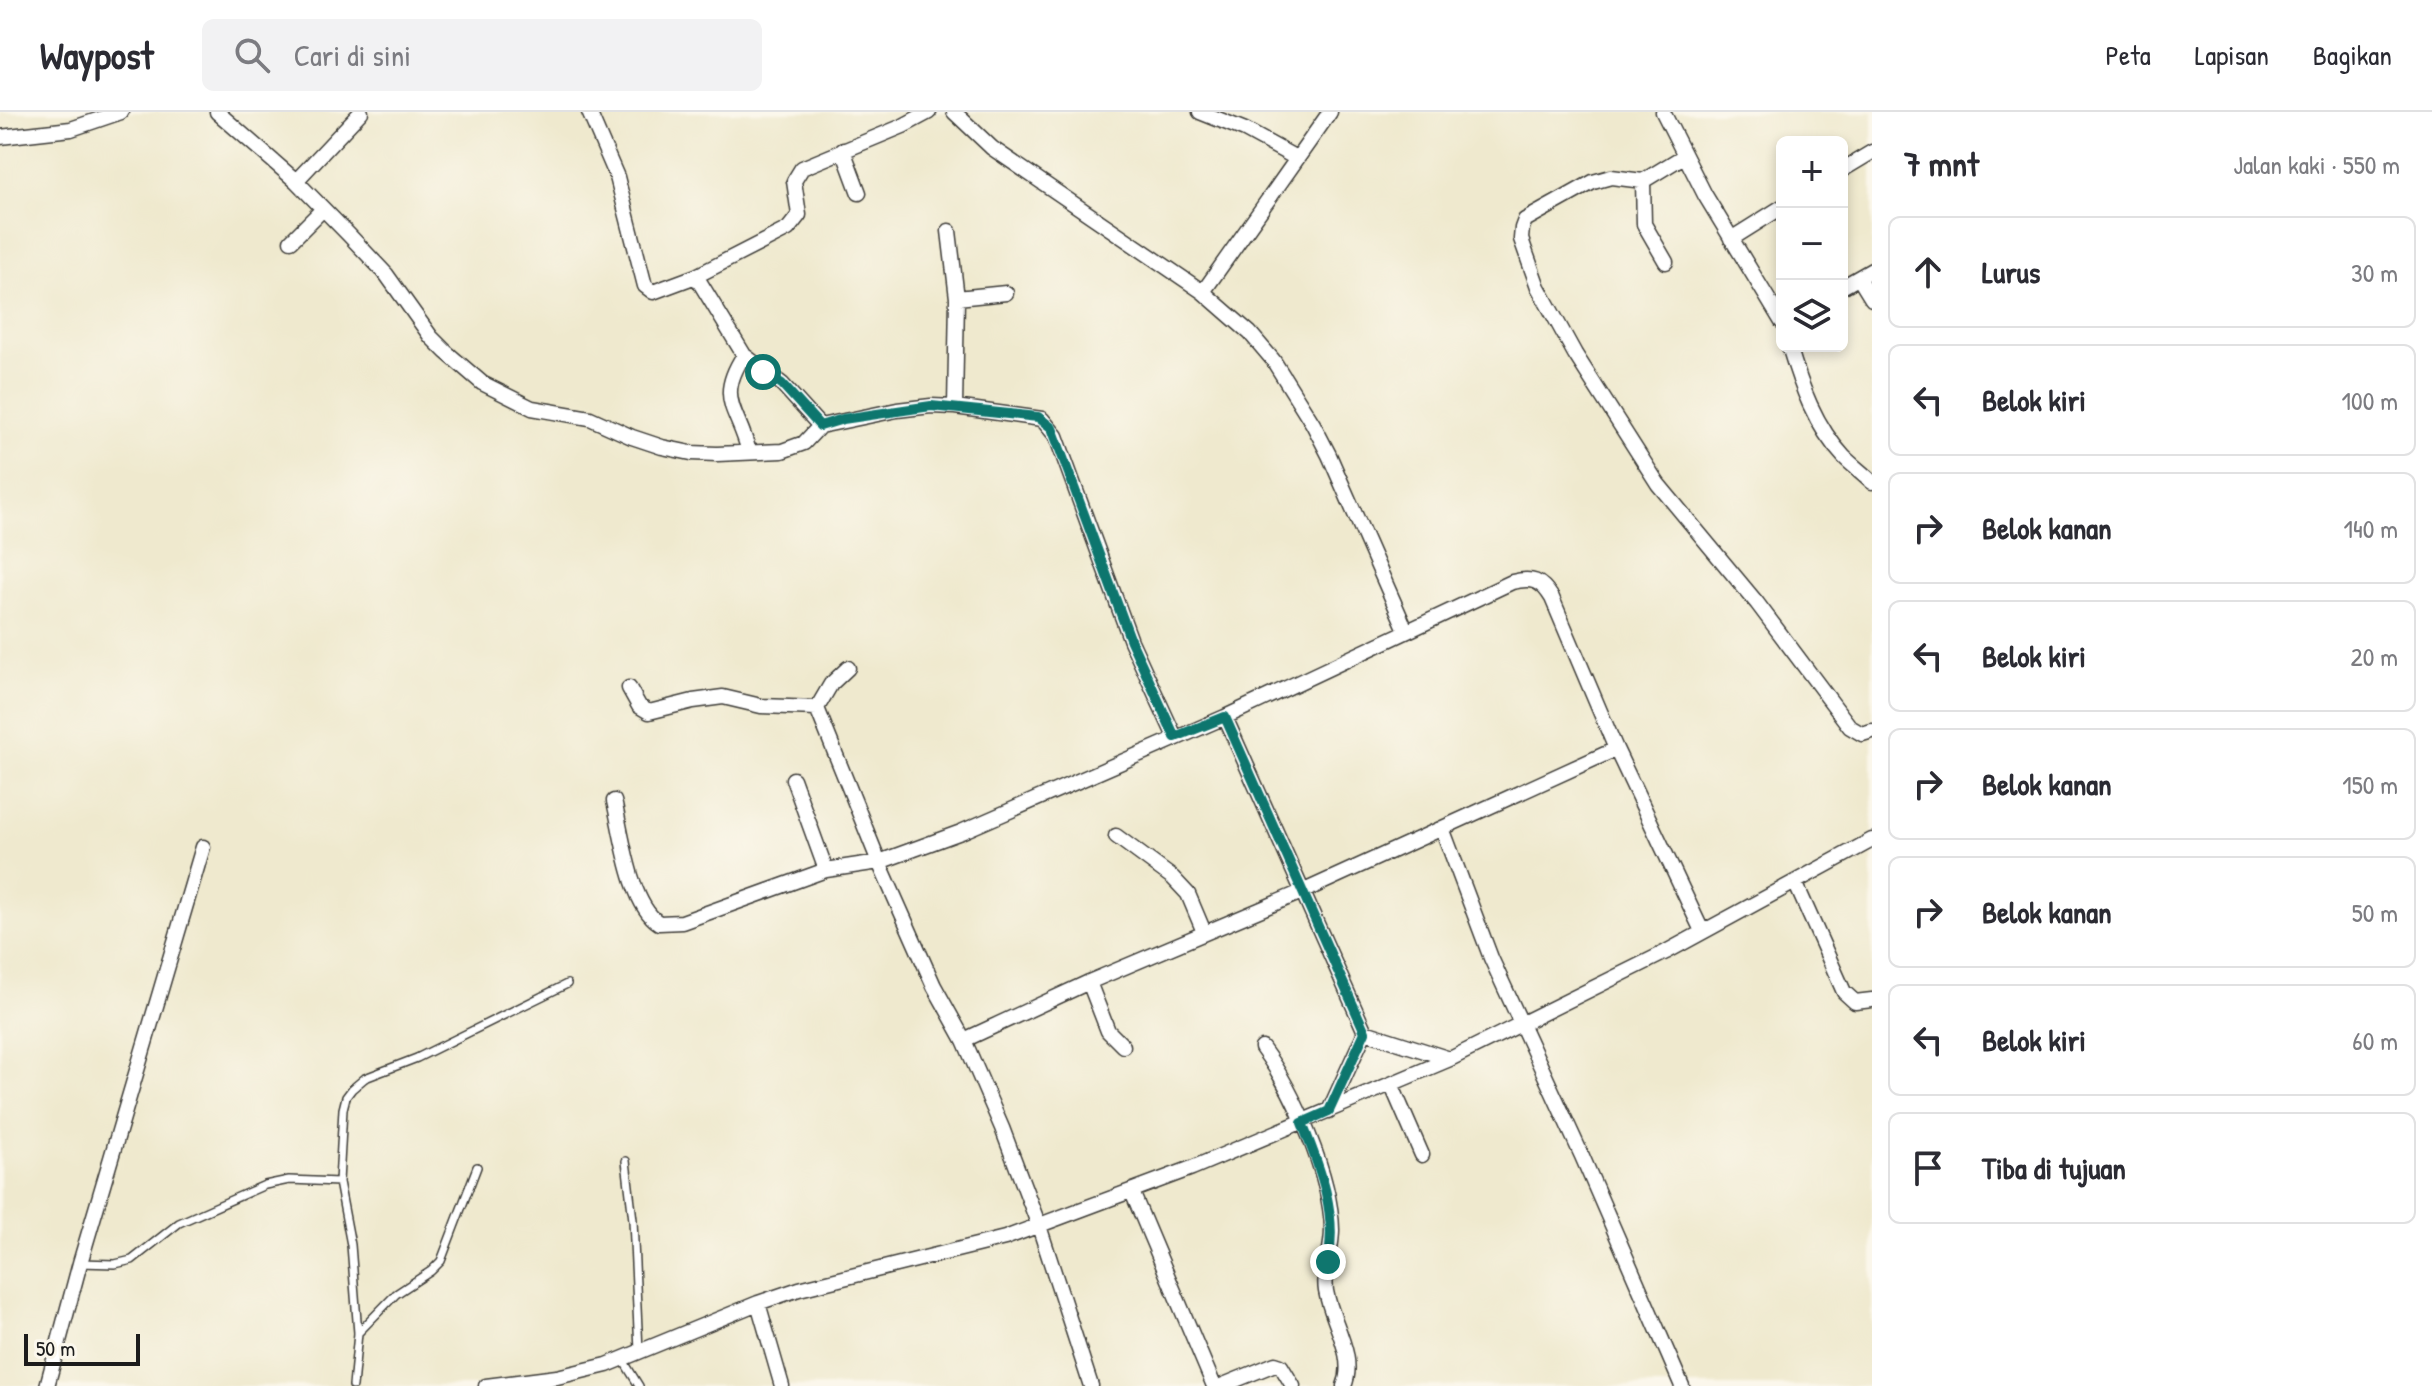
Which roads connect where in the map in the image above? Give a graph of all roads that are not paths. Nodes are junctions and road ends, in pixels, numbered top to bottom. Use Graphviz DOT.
graph roads {
  1 [pos="121,112"];
  2 [pos="217,112"];
  3 [pos="361,112"];
  4 [pos="589,112"];
  5 [pos="929,112"];
  6 [pos="954,112"];
  7 [pos="1200,112"];
  8 [pos="1330,112"];
  9 [pos="1663,112"];
  10 [pos="0,137"];
  11 [pos="843,150"];
  12 [pos="1872,152"];
  13 [pos="1684,156"];
  14 [pos="1296,158"];
  15 [pos="1848,166"];
  16 [pos="296,181"];
  17 [pos="1643,181"];
  18 [pos="859,193"];
  19 [pos="1780,208"];
  20 [pos="323,209"];
  21 [pos="949,231"];
  22 [pos="1731,239"];
  23 [pos="291,241"];
  24 [pos="1666,262"];
  25 [pos="1866,274"];
  26 [pos="696,276"];
  27 [pos="1848,284"];
  28 [pos="1203,292"];
  29 [pos="1006,293"];
  30 [pos="957,298"];
  31 [pos="1872,299"];
  32 [pos="1776,311"];
  33 [pos="1791,352"];
  34 [pos="744,355"];
  35 [pos="955,407"];
  36 [pos="820,426"];
  37 [pos="749,452"];
  38 [pos="1872,482"];
  39 [pos="1406,630"];
  40 [pos="848,668"];
  41 [pos="629,688"];
  42 [pos="817,708"];
  43 [pos="1225,717"];
  44 [pos="1872,731"];
  45 [pos="1175,737"];
  46 [pos="1616,749"];
  47 [pos="793,779"];
  48 [pos="614,801"];
  49 [pos="1442,828"];
  50 [pos="1116,836"];
  51 [pos="1872,840"];
  52 [pos="203,847"];
  53 [pos="879,862"];
  54 [pos="826,870"];
  55 [pos="1795,882"];
  56 [pos="1304,891"];
  57 [pos="1702,931"];
  58 [pos="1204,932"];
  59 [pos="1089,982"];
  60 [pos="567,984"];
  61 [pos="1872,1000"];
  62 [pos="1520,1024"];
  63 [pos="1365,1032"];
  64 [pos="964,1040"];
  65 [pos="1123,1046"];
  66 [pos="1262,1048"];
  67 [pos="1450,1059"];
  68 [pos="1392,1086"];
  69 [pos="1329,1111"];
  70 [pos="1302,1123"];
  71 [pos="1422,1155"];
  72 [pos="626,1161"];
  73 [pos="477,1167"];
  74 [pos="339,1182"];
  75 [pos="1132,1192"];
  76 [pos="1039,1226"];
  77 [pos="80,1263"];
  78 [pos="758,1303"];
  79 [pos="358,1333"];
  80 [pos="639,1353"];
  81 [pos="623,1360"];
  82 [pos="47,1386"];
  83 [pos="353,1386"];
  84 [pos="486,1386"];
  85 [pos="639,1386"];
  86 [pos="782,1386"];
  87 [pos="1091,1386"];
  88 [pos="1214,1386"];
  89 [pos="1221,1386"];
  90 [pos="1293,1386"];
  91 [pos="1344,1386"];
  92 [pos="1682,1386"];
  1 -- 10 [label="street"];
  2 -- 16 [label="street"];
  3 -- 16 [label="street"];
  4 -- 26 [label="street"];
  5 -- 11 [label="street"];
  6 -- 28 [label="street"];
  7 -- 14 [label="street"];
  8 -- 14 [label="street"];
  9 -- 13 [label="street"];
  11 -- 18 [label="street"];
  11 -- 26 [label="street"];
  12 -- 15 [label="street"];
  13 -- 17 [label="street"];
  13 -- 22 [label="street"];
  14 -- 28 [label="street"];
  16 -- 20 [label="street"];
  17 -- 24 [label="street"];
  17 -- 44 [label="street"];
  19 -- 22 [label="street"];
  20 -- 23 [label="street"];
  20 -- 37 [label="street"];
  21 -- 30 [label="street"];
  22 -- 32 [label="street"];
  25 -- 27 [label="street"];
  25 -- 31 [label="street"];
  26 -- 34 [label="street"];
  28 -- 39 [label="street"];
  29 -- 30 [label="street"];
  30 -- 35 [label="street"];
  33 -- 38 [label="street"];
  34 -- 36 [label="street"];
  34 -- 37 [label="street"];
  35 -- 36 [label="street"];
  35 -- 45 [label="street"];
  36 -- 37 [label="street"];
  39 -- 43 [label="street"];
  39 -- 46 [label="street"];
  40 -- 42 [label="street"];
  41 -- 42 [label="street"];
  42 -- 53 [label="street"];
  43 -- 45 [label="street"];
  43 -- 56 [label="street"];
  45 -- 53 [label="street"];
  46 -- 49 [label="street"];
  46 -- 57 [label="street"];
  47 -- 54 [label="street"];
  48 -- 54 [label="street"];
  49 -- 56 [label="street"];
  49 -- 62 [label="street"];
  50 -- 58 [label="street"];
  51 -- 55 [label="street"];
  52 -- 77 [label="street"];
  53 -- 54 [label="street"];
  53 -- 64 [label="street"];
  55 -- 57 [label="street"];
  55 -- 61 [label="street"];
  56 -- 58 [label="street"];
  56 -- 63 [label="street"];
  57 -- 62 [label="street"];
  58 -- 59 [label="street"];
  59 -- 64 [label="street"];
  59 -- 65 [label="street"];
  60 -- 74 [label="lane"];
  62 -- 67 [label="street"];
  62 -- 92 [label="street"];
  63 -- 67 [label="street"];
  63 -- 69 [label="street"];
  64 -- 76 [label="street"];
  66 -- 70 [label="street"];
  67 -- 68 [label="street"];
  68 -- 69 [label="street"];
  68 -- 71 [label="street"];
  69 -- 70 [label="street"];
  70 -- 75 [label="street"];
  70 -- 91 [label="street"];
  72 -- 80 [label="lane"];
  73 -- 79 [label="lane"];
  74 -- 77 [label="lane"];
  74 -- 79 [label="lane"];
  75 -- 76 [label="street"];
  75 -- 88 [label="street"];
  76 -- 78 [label="street"];
  76 -- 87 [label="street"];
  77 -- 82 [label="street"];
  78 -- 80 [label="street"];
  78 -- 86 [label="street"];
  79 -- 83 [label="lane"];
  80 -- 81 [label="street"];
  81 -- 84 [label="street"];
  81 -- 85 [label="lane"];
  89 -- 90 [label="street"];
}
